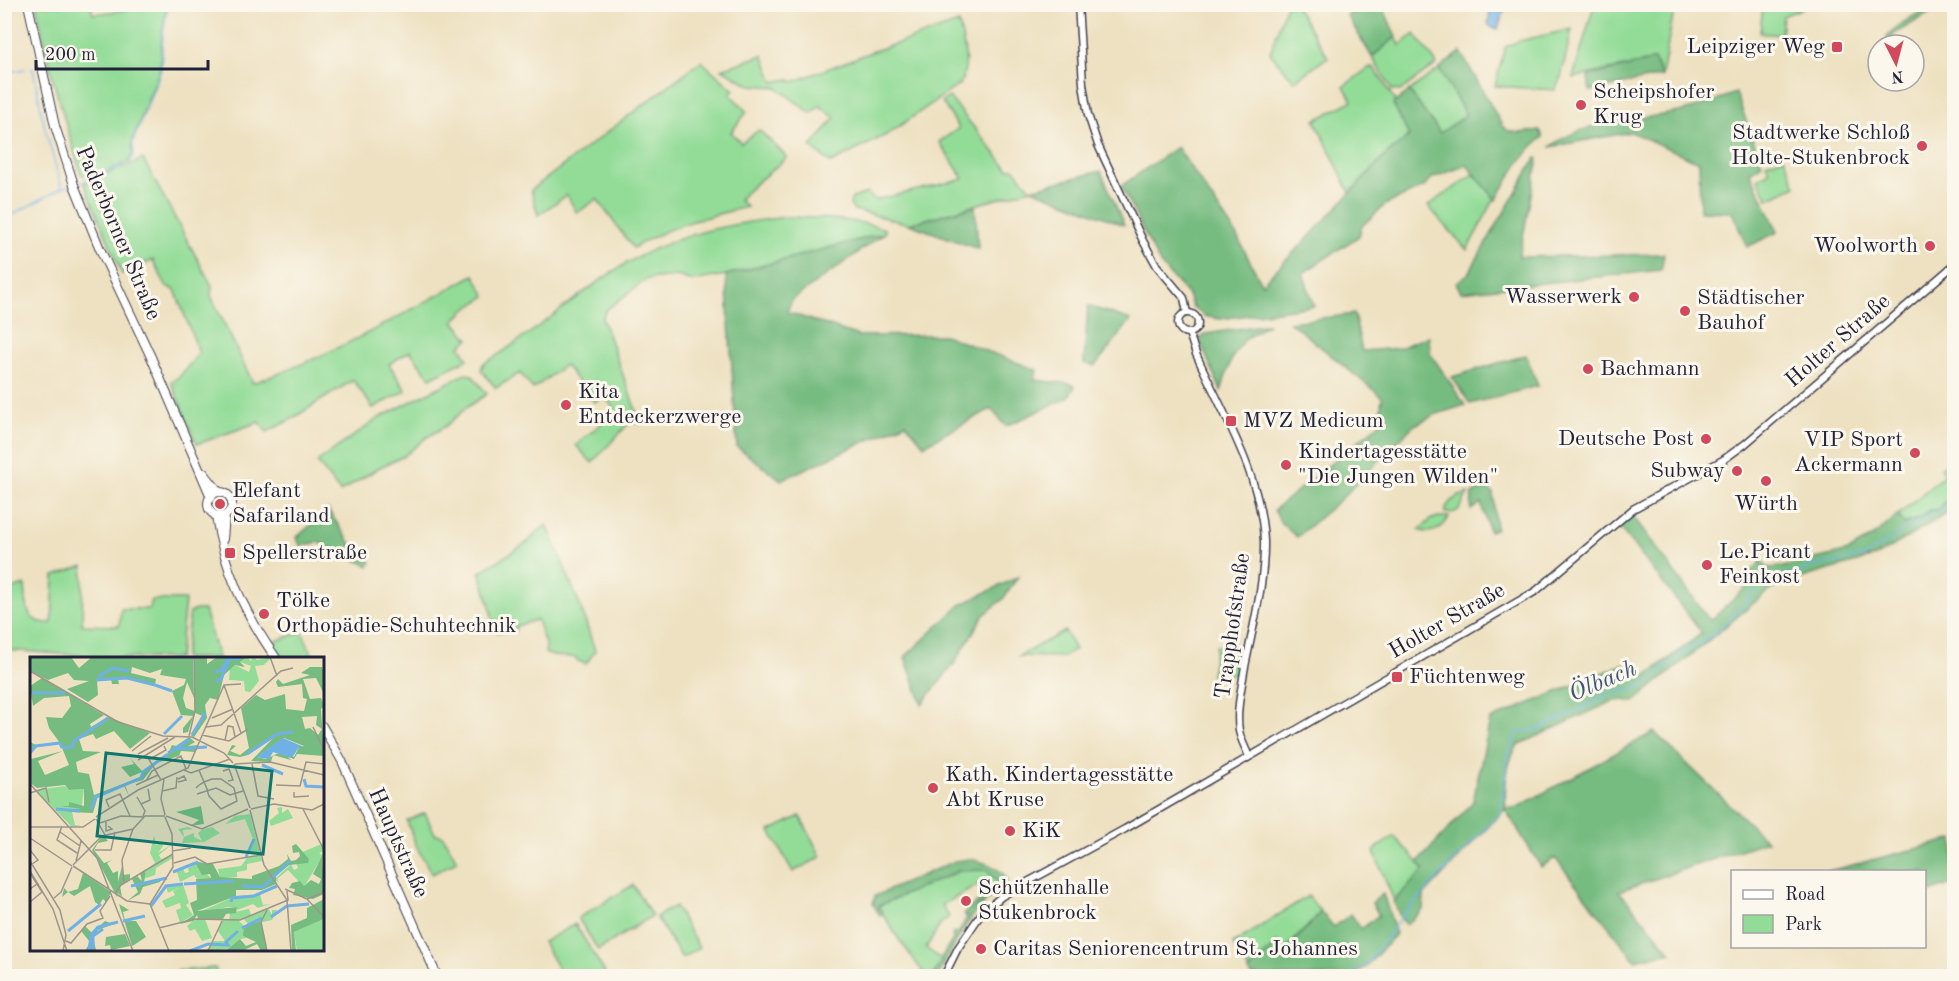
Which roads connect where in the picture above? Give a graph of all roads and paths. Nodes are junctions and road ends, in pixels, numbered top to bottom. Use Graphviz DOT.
graph roads {
  1 [pos="28,4"];
  2 [pos="1078,4"];
  3 [pos="1954,265"];
  4 [pos="1187,313"];
  5 [pos="1189,333"];
  6 [pos="199,468"];
  7 [pos="219,492"];
  8 [pos="211,497"];
  9 [pos="220,516"];
  10 [pos="275,657"];
  11 [pos="324,730"];
  12 [pos="1249,756"];
  13 [pos="437,976"];
  14 [pos="944,976"];
  1 -- 6 [label="main road, Paderborner Straße"];
  2 -- 4 [label="street"];
  3 -- 12 [label="street, Holter Straße"];
  4 -- 5 [label="street"];
  4 -- 5 [label="street"];
  5 -- 12 [label="street, Trapphofstraße"];
  6 -- 7 [label="main road, Paderborner Straße"];
  6 -- 8 [label="main road, Paderborner Straße"];
  7 -- 8 [label="main road"];
  7 -- 9 [label="main road"];
  8 -- 9 [label="main road"];
  9 -- 10 [label="main road"];
  11 -- 13 [label="main road, Hauptstraße"];
  12 -- 14 [label="street, Holter Straße"];
}
